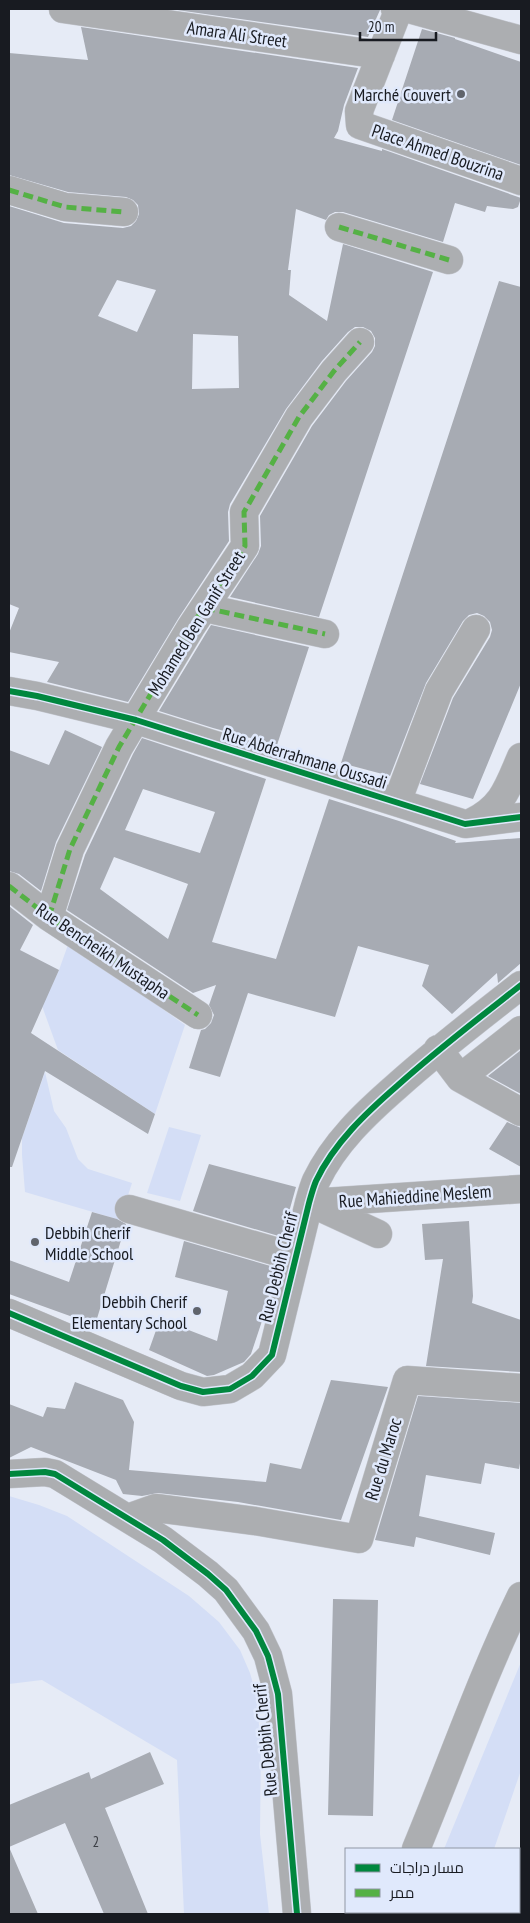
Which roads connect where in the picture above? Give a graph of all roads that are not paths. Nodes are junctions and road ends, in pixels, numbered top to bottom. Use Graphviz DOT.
graph roads {
  1 [pos="63,9"];
  2 [pos="395,9"];
  3 [pos="409,9"];
  4 [pos="521,40"];
  5 [pos="381,55"];
  6 [pos="521,181"];
  7 [pos="9,190"];
  8 [pos="124,212"];
  9 [pos="339,228"];
  10 [pos="450,260"];
  11 [pos="360,342"];
  12 [pos="205,608"];
  13 [pos="476,629"];
  14 [pos="325,634"];
  15 [pos="9,691"];
  16 [pos="136,720"];
  17 [pos="521,757"];
  18 [pos="396,802"];
  19 [pos="521,817"];
  20 [pos="468,823"];
  21 [pos="9,886"];
  22 [pos="49,917"];
  23 [pos="521,985"];
  24 [pos="198,1015"];
  25 [pos="520,1032"];
  26 [pos="438,1049"];
  27 [pos="460,1078"];
  28 [pos="521,1112"];
  29 [pos="521,1188"];
  30 [pos="309,1203"];
  31 [pos="129,1209"];
  32 [pos="378,1234"];
  33 [pos="295,1257"];
  34 [pos="9,1313"];
  35 [pos="521,1388"];
  36 [pos="9,1474"];
  37 [pos="128,1518"];
  38 [pos="521,1596"];
  39 [pos="416,1848"];
  40 [pos="297,1914"];
  1 -- 5 [label="street, Amara Ali Street"];
  2 -- 5 [label="street, Place Ahmed Bouzrina"];
  3 -- 4 [label="street"];
  5 -- 6 [label="street, Place Ahmed Bouzrina"];
  7 -- 8 [label="street"];
  9 -- 10 [label="street"];
  11 -- 12 [label="street, Mohamed Ben Ganif Street"];
  12 -- 14 [label="street"];
  12 -- 16 [label="street, Mohamed Ben Ganif Street"];
  13 -- 18 [label="street"];
  15 -- 16 [label="street, Rue Abderrahmane Oussadi"];
  16 -- 18 [label="street, Rue Abderrahmane Oussadi"];
  16 -- 22 [label="street, Mohamed Ben Ganif Street"];
  17 -- 20 [label="street"];
  18 -- 20 [label="street, Rue Abderrahmane Oussadi"];
  19 -- 20 [label="street"];
  21 -- 22 [label="street, Rue Bencheikh Mustapha"];
  22 -- 24 [label="street, Rue Bencheikh Mustapha"];
  23 -- 26 [label="street, Rue Debbih Cherif"];
  25 -- 27 [label="street"];
  26 -- 27 [label="street"];
  26 -- 30 [label="street, Rue Debbih Cherif"];
  27 -- 28 [label="street"];
  29 -- 30 [label="street, Rue Mahieddine Meslem"];
  30 -- 32 [label="street"];
  30 -- 33 [label="street, Rue Debbih Cherif"];
  31 -- 33 [label="street"];
  33 -- 34 [label="street, Rue Debbih Cherif"];
  35 -- 37 [label="street, Rue du Maroc"];
  36 -- 37 [label="street, Rue Debbih Cherif"];
  37 -- 40 [label="street, Rue Debbih Cherif"];
  38 -- 39 [label="street"];
}
